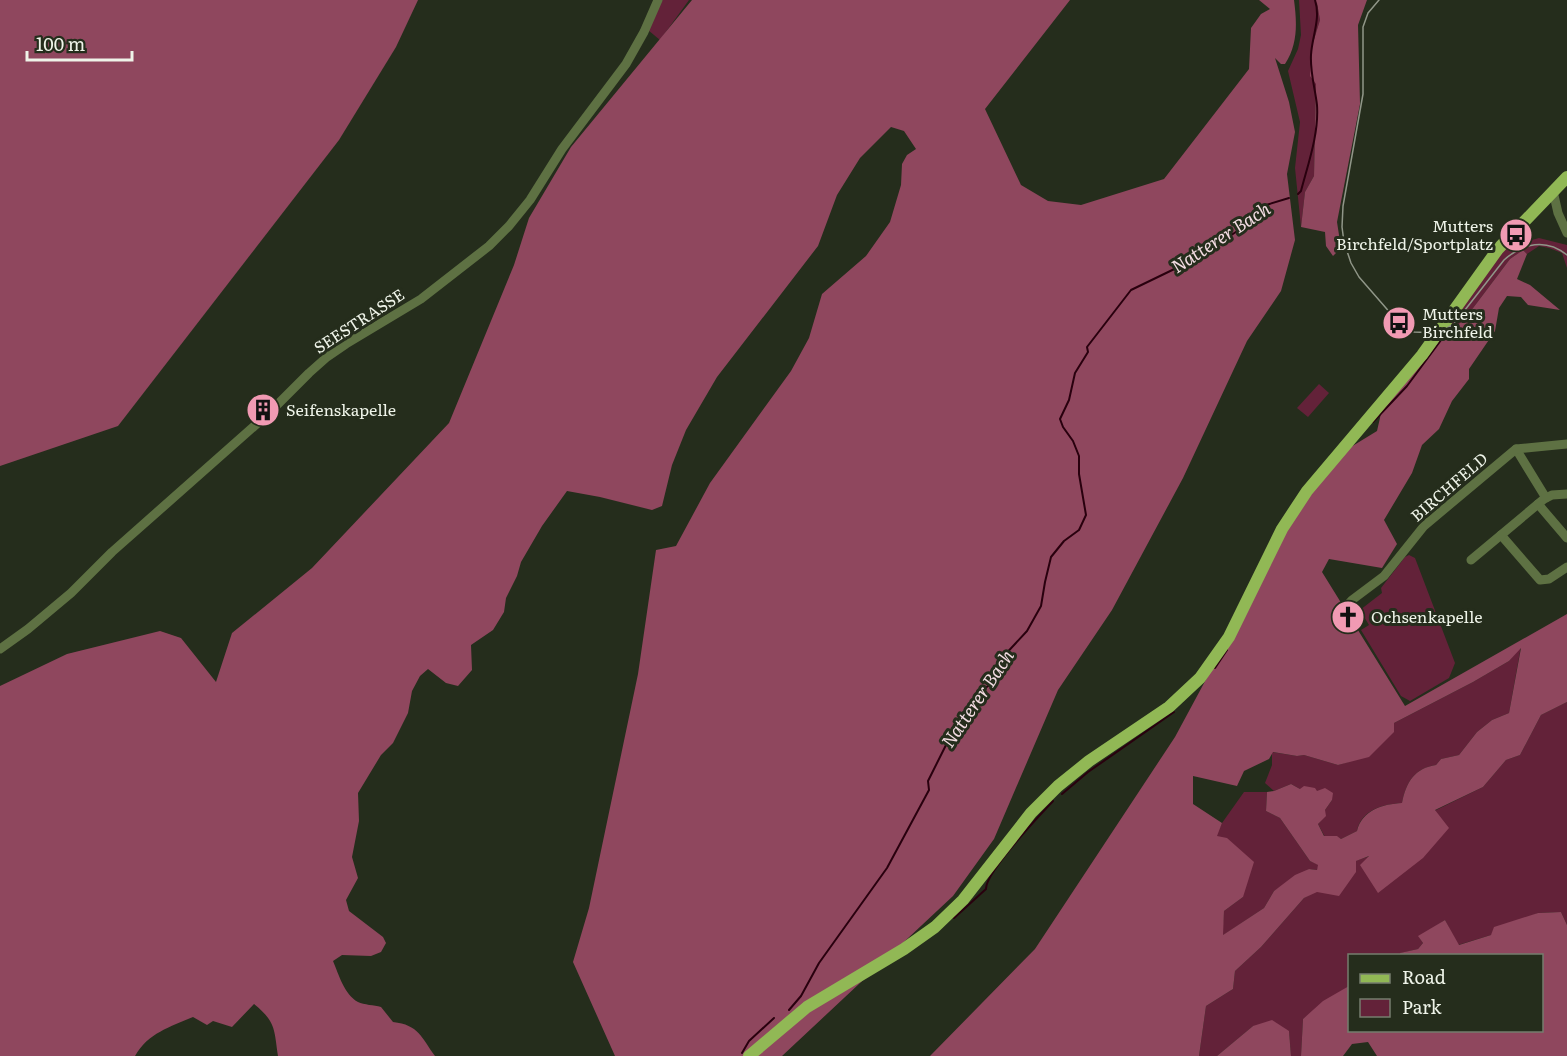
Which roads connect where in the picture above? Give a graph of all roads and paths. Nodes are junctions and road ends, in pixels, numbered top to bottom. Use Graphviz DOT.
graph roads {
  1 [pos="658,0"];
  2 [pos="1567,177"];
  3 [pos="1553,191"];
  4 [pos="1567,233"];
  5 [pos="1567,444"];
  6 [pos="1516,449"];
  7 [pos="1567,494"];
  8 [pos="1542,501"];
  9 [pos="1501,535"];
  10 [pos="1567,538"];
  11 [pos="1471,560"];
  12 [pos="1567,567"];
  13 [pos="1342,611"];
  14 [pos="0,649"];
  15 [pos="749,1056"];
  1 -- 14 [label="street, SEESTRASSE"];
  2 -- 3 [label="main road"];
  3 -- 4 [label="street"];
  3 -- 15 [label="main road"];
  5 -- 6 [label="street"];
  6 -- 8 [label="street"];
  6 -- 13 [label="street, BIRCHFELD"];
  7 -- 8 [label="street"];
  8 -- 9 [label="street"];
  8 -- 10 [label="street"];
  9 -- 11 [label="street"];
  9 -- 12 [label="street"];
}
